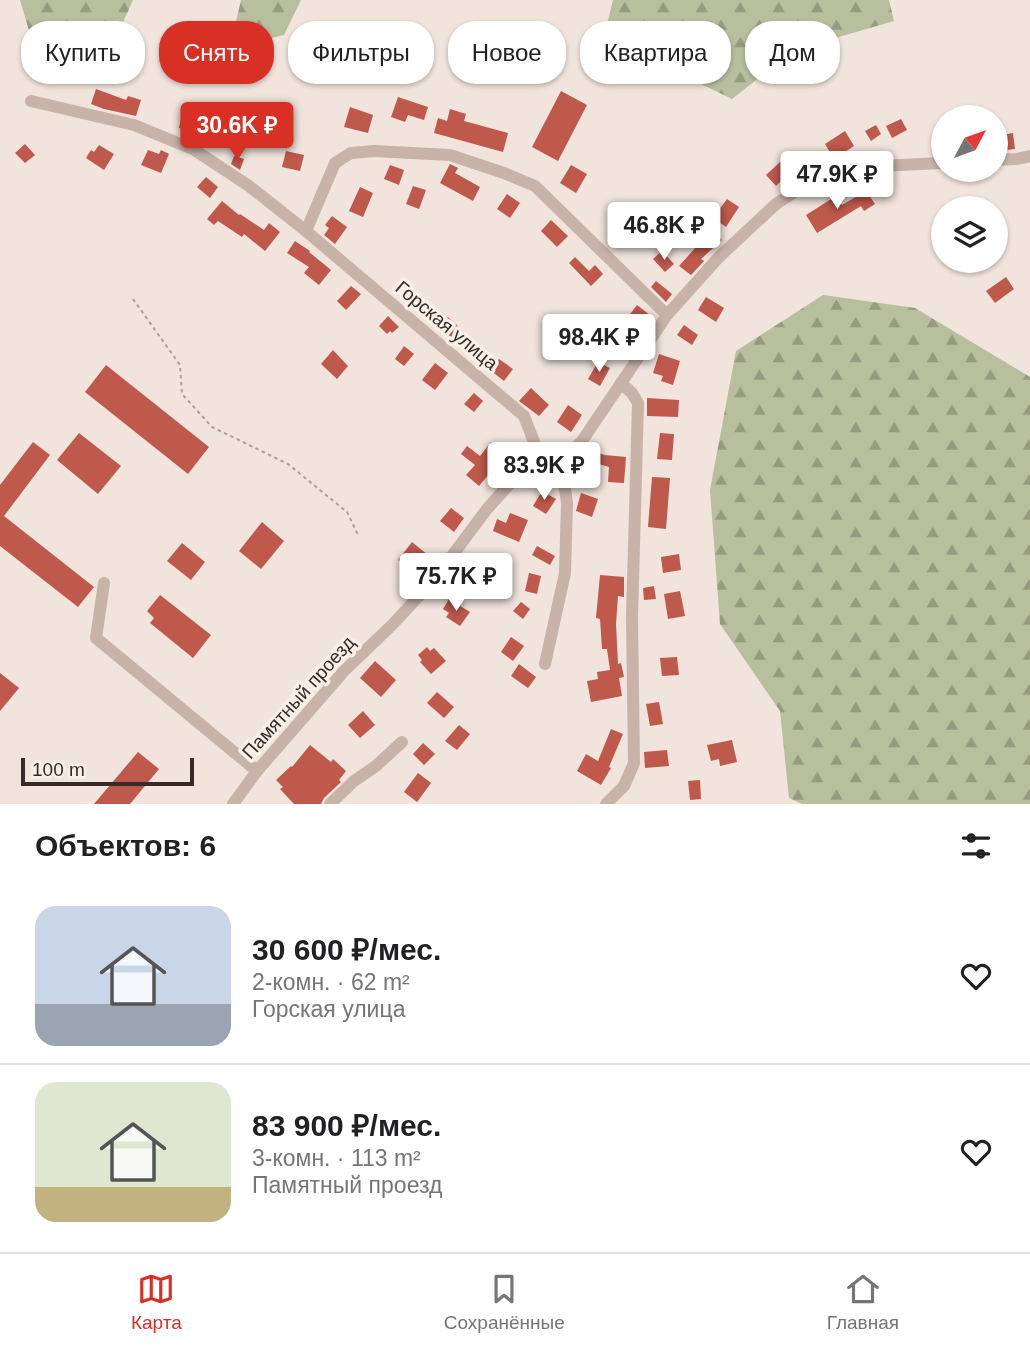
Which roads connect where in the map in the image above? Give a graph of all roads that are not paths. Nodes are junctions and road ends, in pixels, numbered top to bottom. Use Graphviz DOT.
graph roads {
  1 [pos="31,101"];
  2 [pos="1030,156"];
  3 [pos="1008,159"];
  4 [pos="931,164"];
  5 [pos="306,232"];
  6 [pos="667,315"];
  7 [pos="621,383"];
  8 [pos="534,462"];
  9 [pos="561,463"];
  10 [pos="104,583"];
  11 [pos="545,664"];
  12 [pos="402,743"];
  13 [pos="257,771"];
  14 [pos="233,804"];
  15 [pos="330,804"];
  16 [pos="606,804"];
  1 -- 5 [label="street, Горская улица"];
  2 -- 3 [label="street"];
  4 -- 6 [label="street"];
  5 -- 6 [label="street"];
  5 -- 8 [label="street, Горская улица"];
  6 -- 7 [label="street"];
  7 -- 9 [label="street"];
  7 -- 16 [label="street"];
  8 -- 9 [label="street"];
  8 -- 13 [label="street, Памятный проезд"];
  9 -- 11 [label="street"];
  10 -- 13 [label="street"];
  12 -- 15 [label="street"];
  13 -- 14 [label="street, Памятный проезд"];
}
